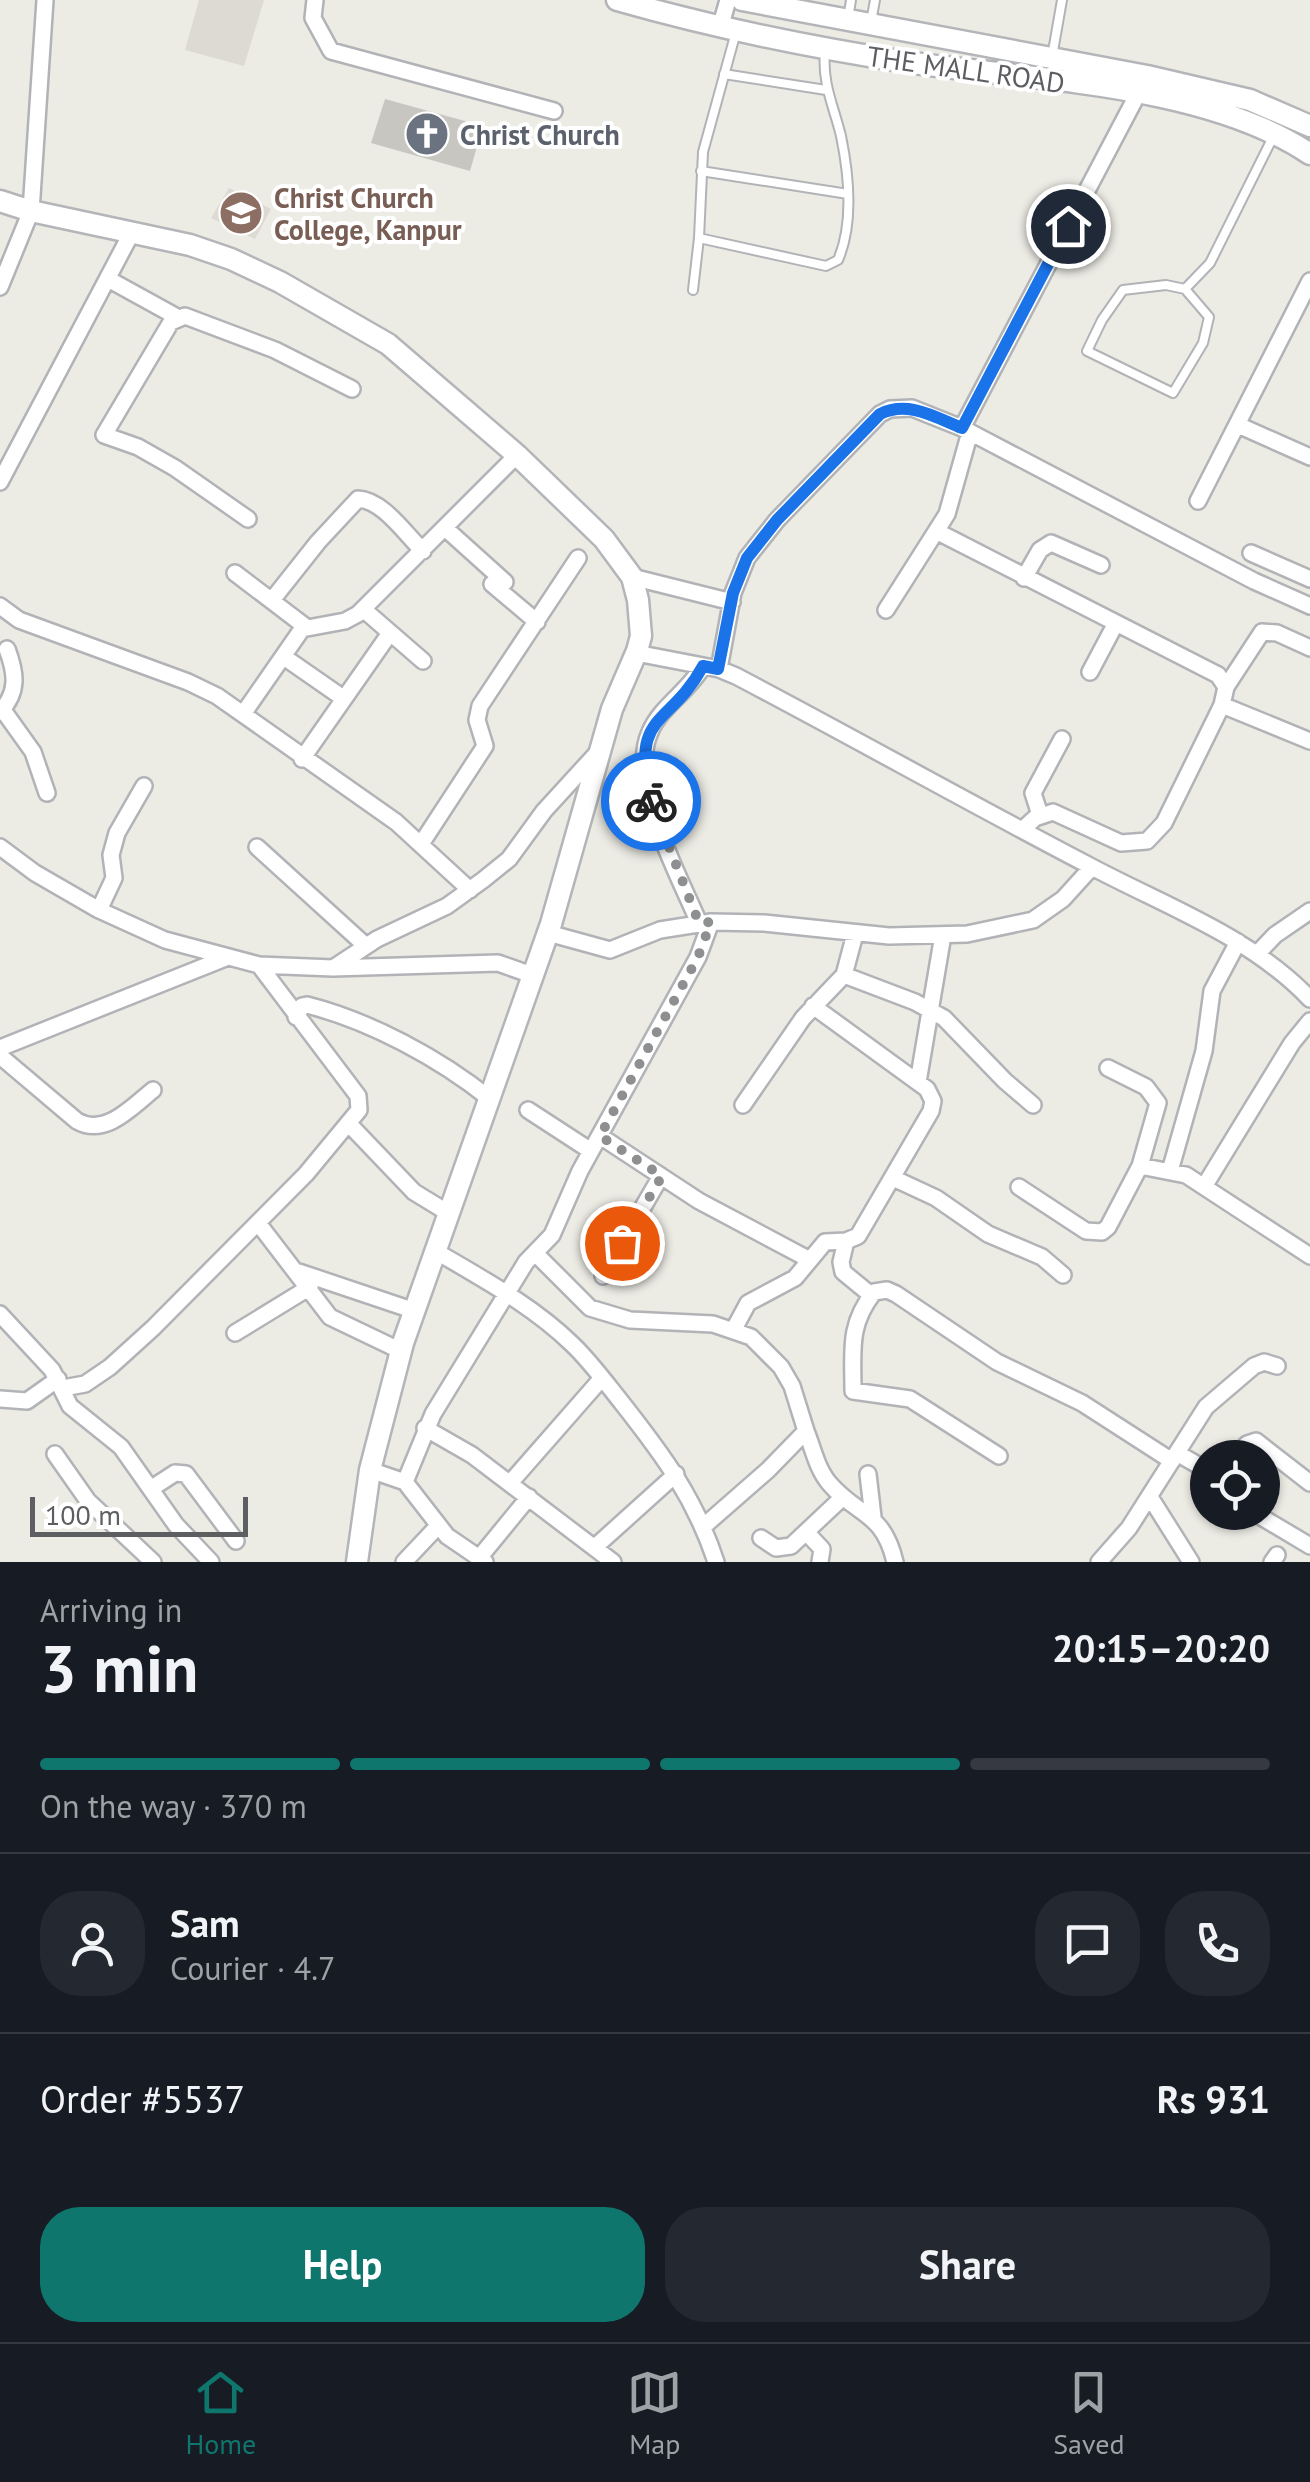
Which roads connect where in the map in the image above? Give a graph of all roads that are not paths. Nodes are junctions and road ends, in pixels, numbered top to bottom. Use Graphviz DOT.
graph roads {
  1 [pos="46,0"];
  2 [pos="315,0"];
  3 [pos="616,0"];
  4 [pos="728,0"];
  5 [pos="742,0"];
  6 [pos="875,0"];
  7 [pos="1062,0"];
  8 [pos="850,10"];
  9 [pos="871,22"];
  10 [pos="728,30"];
  11 [pos="825,48"];
  12 [pos="1052,57"];
  13 [pos="724,74"];
  14 [pos="1142,85"];
  15 [pos="826,90"];
  16 [pos="554,110"];
  17 [pos="1310,126"];
  18 [pos="1275,133"];
  19 [pos="1310,154"];
  20 [pos="702,171"];
  21 [pos="848,194"];
  22 [pos="0,201"];
  23 [pos="31,211"];
  24 [pos="132,232"];
  25 [pos="699,238"];
  26 [pos="108,278"];
  27 [pos="1310,280"];
  28 [pos="0,287"];
  29 [pos="1185,289"];
  30 [pos="692,290"];
  31 [pos="177,317"];
  32 [pos="352,390"];
  33 [pos="1238,426"];
  34 [pos="966,430"];
  35 [pos="517,455"];
  36 [pos="1310,457"];
  37 [pos="0,482"];
  38 [pos="1198,501"];
  39 [pos="248,519"];
  40 [pos="445,528"];
  41 [pos="938,532"];
  42 [pos="422,551"];
  43 [pos="1251,553"];
  44 [pos="578,558"];
  45 [pos="1101,564"];
  46 [pos="235,573"];
  47 [pos="632,577"];
  48 [pos="1024,578"];
  49 [pos="1310,579"];
  50 [pos="272,600"];
  51 [pos="732,602"];
  52 [pos="0,606"];
  53 [pos="1310,606"];
  54 [pos="362,609"];
  55 [pos="886,610"];
  56 [pos="537,622"];
  57 [pos="1116,622"];
  58 [pos="30,624"];
  59 [pos="306,627"];
  60 [pos="390,633"];
  61 [pos="1310,648"];
  62 [pos="3,649"];
  63 [pos="636,653"];
  64 [pos="284,657"];
  65 [pos="422,661"];
  66 [pos="711,668"];
  67 [pos="1090,672"];
  68 [pos="1226,688"];
  69 [pos="343,698"];
  70 [pos="1222,705"];
  71 [pos="2,711"];
  72 [pos="243,714"];
  73 [pos="1062,740"];
  74 [pos="1310,741"];
  75 [pos="601,749"];
  76 [pos="302,758"];
  77 [pos="144,786"];
  78 [pos="48,793"];
  79 [pos="1040,816"];
  80 [pos="1022,830"];
  81 [pos="420,844"];
  82 [pos="257,846"];
  83 [pos="0,847"];
  84 [pos="1092,867"];
  85 [pos="470,890"];
  86 [pos="99,910"];
  87 [pos="1310,911"];
  88 [pos="705,922"];
  89 [pos="548,933"];
  90 [pos="855,934"];
  91 [pos="943,935"];
  92 [pos="1238,942"];
  93 [pos="366,946"];
  94 [pos="1256,954"];
  95 [pos="229,957"];
  96 [pos="258,965"];
  97 [pos="333,968"];
  98 [pos="532,975"];
  99 [pos="844,975"];
  100 [pos="1310,999"];
  101 [pos="813,1006"];
  102 [pos="930,1011"];
  103 [pos="296,1017"];
  104 [pos="1310,1021"];
  105 [pos="0,1052"];
  106 [pos="1108,1068"];
  107 [pos="918,1082"];
  108 [pos="153,1090"];
  109 [pos="490,1098"];
  110 [pos="743,1105"];
  111 [pos="1034,1105"];
  112 [pos="528,1110"];
  113 [pos="349,1124"];
  114 [pos="600,1136"];
  115 [pos="591,1151"];
  116 [pos="1140,1166"];
  117 [pos="1170,1171"];
  118 [pos="662,1176"];
  119 [pos="894,1178"];
  120 [pos="1205,1185"];
  121 [pos="1019,1188"];
  122 [pos="450,1214"];
  123 [pos="258,1223"];
  124 [pos="846,1242"];
  125 [pos="437,1252"];
  126 [pos="535,1254"];
  127 [pos="1310,1256"];
  128 [pos="810,1260"];
  129 [pos="298,1272"];
  130 [pos="1062,1275"];
  131 [pos="603,1276"];
  132 [pos="310,1286"];
  133 [pos="507,1293"];
  134 [pos="871,1296"];
  135 [pos="415,1311"];
  136 [pos="0,1314"];
  137 [pos="734,1329"];
  138 [pos="235,1333"];
  139 [pos="401,1351"];
  140 [pos="1277,1366"];
  141 [pos="602,1378"];
  142 [pos="60,1384"];
  143 [pos="0,1399"];
  144 [pos="426,1428"];
  145 [pos="806,1431"];
  146 [pos="55,1454"];
  147 [pos="999,1456"];
  148 [pos="1175,1457"];
  149 [pos="1280,1460"];
  150 [pos="1190,1463"];
  151 [pos="370,1470"];
  152 [pos="676,1474"];
  153 [pos="868,1474"];
  154 [pos="405,1482"];
  155 [pos="510,1483"];
  156 [pos="1310,1483"];
  157 [pos="152,1488"];
  158 [pos="529,1497"];
  159 [pos="843,1497"];
  160 [pos="1150,1497"];
  161 [pos="873,1517"];
  162 [pos="437,1526"];
  163 [pos="704,1526"];
  164 [pos="1280,1528"];
  165 [pos="807,1533"];
  166 [pos="761,1538"];
  167 [pos="236,1540"];
  168 [pos="1310,1546"];
  169 [pos="594,1547"];
  170 [pos="143,1559"];
  171 [pos="482,1560"];
  172 [pos="211,1562"];
  173 [pos="357,1562"];
  174 [pos="404,1562"];
  175 [pos="613,1562"];
  176 [pos="716,1562"];
  177 [pos="820,1562"];
  178 [pos="894,1562"];
  179 [pos="1100,1562"];
  180 [pos="1191,1562"];
  1 -- 23 [label="street"];
  2 -- 16 [label="street"];
  3 -- 10 [label="street, THE MALL ROAD"];
  4 -- 10 [label="street"];
  5 -- 8 [label="street, THE MALL ROAD"];
  6 -- 9 [label="lane"];
  7 -- 12 [label="lane"];
  8 -- 9 [label="street, THE MALL ROAD"];
  9 -- 12 [label="street, THE MALL ROAD"];
  10 -- 11 [label="street, THE MALL ROAD"];
  10 -- 13 [label="lane"];
  11 -- 14 [label="street, THE MALL ROAD"];
  11 -- 15 [label="lane"];
  12 -- 14 [label="street, THE MALL ROAD"];
  13 -- 15 [label="lane"];
  13 -- 20 [label="lane"];
  14 -- 17 [label="street, THE MALL ROAD"];
  14 -- 18 [label="street, THE MALL ROAD"];
  14 -- 34 [label="street"];
  15 -- 21 [label="lane"];
  18 -- 19 [label="street, THE MALL ROAD"];
  18 -- 29 [label="lane"];
  20 -- 21 [label="lane"];
  20 -- 25 [label="lane"];
  21 -- 25 [label="lane"];
  22 -- 23 [label="street"];
  23 -- 24 [label="street"];
  23 -- 28 [label="street"];
  24 -- 26 [label="street"];
  24 -- 35 [label="street"];
  25 -- 30 [label="lane"];
  26 -- 31 [label="street"];
  26 -- 37 [label="street"];
  27 -- 33 [label="street"];
  29 -- 29 [label="lane"];
  31 -- 32 [label="street"];
  31 -- 39 [label="street"];
  33 -- 36 [label="street"];
  33 -- 38 [label="street"];
  34 -- 41 [label="street"];
  34 -- 51 [label="street"];
  34 -- 53 [label="street"];
  35 -- 40 [label="street"];
  35 -- 47 [label="street"];
  40 -- 42 [label="street"];
  40 -- 56 [label="street"];
  41 -- 48 [label="street"];
  41 -- 55 [label="street"];
  42 -- 50 [label="street"];
  42 -- 54 [label="street"];
  43 -- 49 [label="street"];
  44 -- 56 [label="street"];
  45 -- 48 [label="street"];
  46 -- 50 [label="street"];
  47 -- 51 [label="street"];
  47 -- 63 [label="street"];
  48 -- 57 [label="street"];
  50 -- 59 [label="street"];
  51 -- 66 [label="street"];
  52 -- 58 [label="street"];
  54 -- 59 [label="street"];
  54 -- 60 [label="street"];
  56 -- 81 [label="street"];
  57 -- 67 [label="street"];
  57 -- 68 [label="street"];
  58 -- 62 [label="street"];
  58 -- 72 [label="street"];
  59 -- 64 [label="street"];
  60 -- 65 [label="street"];
  60 -- 69 [label="street"];
  61 -- 68 [label="street"];
  62 -- 71 [label="street"];
  63 -- 66 [label="street"];
  63 -- 75 [label="street"];
  64 -- 69 [label="street"];
  64 -- 72 [label="street"];
  66 -- 80 [label="street"];
  66 -- 88 [label="street"];
  68 -- 70 [label="street"];
  69 -- 76 [label="street"];
  70 -- 74 [label="street"];
  70 -- 79 [label="street"];
  71 -- 78 [label="street"];
  72 -- 76 [label="street"];
  73 -- 79 [label="street"];
  75 -- 85 [label="street"];
  75 -- 89 [label="street"];
  76 -- 81 [label="street"];
  77 -- 86 [label="street"];
  79 -- 80 [label="street"];
  80 -- 84 [label="street"];
  81 -- 85 [label="street"];
  82 -- 93 [label="street"];
  83 -- 86 [label="street"];
  84 -- 91 [label="street"];
  84 -- 92 [label="street"];
  85 -- 93 [label="street"];
  86 -- 95 [label="street"];
  87 -- 94 [label="street"];
  88 -- 89 [label="street"];
  88 -- 90 [label="street"];
  88 -- 114 [label="street"];
  89 -- 98 [label="street"];
  90 -- 91 [label="street"];
  90 -- 99 [label="street"];
  91 -- 102 [label="street"];
  92 -- 94 [label="street"];
  92 -- 117 [label="street"];
  93 -- 97 [label="street"];
  94 -- 100 [label="street"];
  95 -- 96 [label="street"];
  95 -- 105 [label="street"];
  96 -- 97 [label="street"];
  96 -- 103 [label="street"];
  97 -- 98 [label="street"];
  98 -- 109 [label="street"];
  99 -- 101 [label="street"];
  99 -- 102 [label="street"];
  101 -- 107 [label="street"];
  101 -- 110 [label="street"];
  102 -- 107 [label="street"];
  102 -- 111 [label="street"];
  103 -- 109 [label="street"];
  103 -- 113 [label="street"];
  104 -- 120 [label="street"];
  105 -- 108 [label="street"];
  106 -- 116 [label="street"];
  107 -- 119 [label="street"];
  109 -- 122 [label="street"];
  112 -- 115 [label="street"];
  113 -- 122 [label="street"];
  113 -- 123 [label="street"];
  114 -- 115 [label="street"];
  114 -- 118 [label="street"];
  115 -- 126 [label="street"];
  116 -- 117 [label="street"];
  116 -- 121 [label="street"];
  117 -- 120 [label="street"];
  118 -- 128 [label="street"];
  118 -- 131 [label="street"];
  119 -- 124 [label="street"];
  119 -- 130 [label="street"];
  120 -- 127 [label="street"];
  122 -- 125 [label="street"];
  123 -- 129 [label="street"];
  123 -- 142 [label="street"];
  124 -- 128 [label="street"];
  124 -- 134 [label="street"];
  125 -- 133 [label="street"];
  125 -- 135 [label="street"];
  126 -- 133 [label="street"];
  126 -- 137 [label="street"];
  128 -- 137 [label="street"];
  129 -- 132 [label="street"];
  129 -- 135 [label="street"];
  132 -- 138 [label="street"];
  132 -- 139 [label="street"];
  133 -- 141 [label="street"];
  133 -- 144 [label="street"];
  134 -- 147 [label="street"];
  134 -- 148 [label="street"];
  135 -- 139 [label="street"];
  136 -- 142 [label="street"];
  137 -- 145 [label="street"];
  139 -- 151 [label="street"];
  140 -- 148 [label="street"];
  141 -- 152 [label="street"];
  141 -- 155 [label="street"];
  142 -- 143 [label="street"];
  142 -- 157 [label="street"];
  144 -- 154 [label="street"];
  144 -- 155 [label="street"];
  145 -- 159 [label="street"];
  145 -- 163 [label="street"];
  146 -- 170 [label="street"];
  148 -- 150 [label="street"];
  148 -- 160 [label="street"];
  149 -- 156 [label="street"];
  151 -- 154 [label="street"];
  151 -- 173 [label="street"];
  152 -- 163 [label="street"];
  152 -- 169 [label="street"];
  153 -- 161 [label="street"];
  154 -- 162 [label="street"];
  155 -- 158 [label="street"];
  157 -- 167 [label="street"];
  157 -- 172 [label="street"];
  158 -- 169 [label="street"];
  158 -- 171 [label="street"];
  159 -- 161 [label="street"];
  159 -- 165 [label="street"];
  160 -- 179 [label="street"];
  160 -- 180 [label="street"];
  161 -- 178 [label="street"];
  162 -- 171 [label="street"];
  162 -- 174 [label="street"];
  163 -- 176 [label="street"];
  164 -- 168 [label="street"];
  165 -- 166 [label="street"];
  165 -- 177 [label="street"];
  169 -- 175 [label="street"];
}
